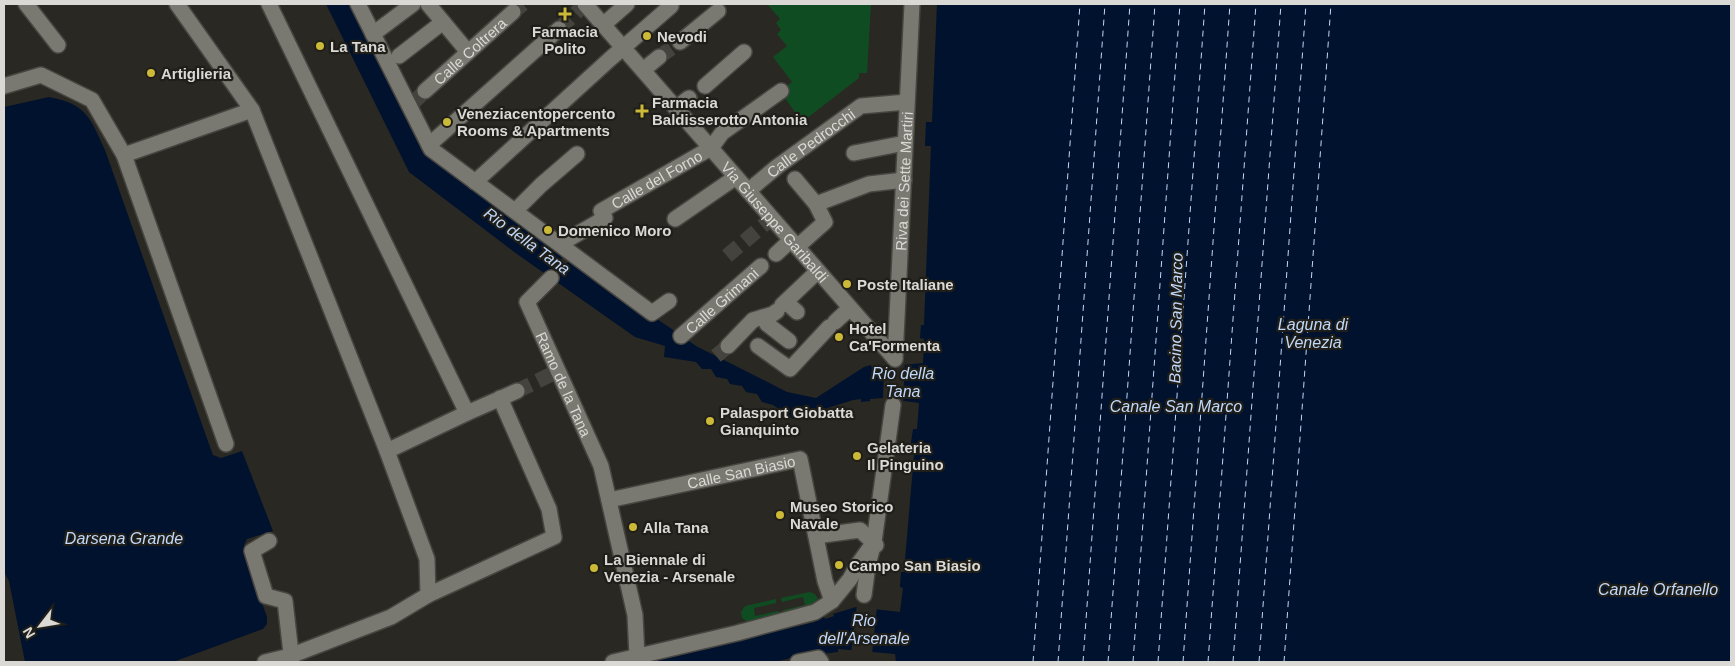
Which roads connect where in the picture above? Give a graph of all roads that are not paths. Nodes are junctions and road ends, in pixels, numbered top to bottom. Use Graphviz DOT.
graph roads {
  1 [pos="26,4"];
  2 [pos="177,4"];
  3 [pos="269,4"];
  4 [pos="358,4"];
  5 [pos="413,4"];
  6 [pos="428,4"];
  7 [pos="586,4"];
  8 [pos="627,4"];
  9 [pos="671,4"];
  10 [pos="912,4"];
  11 [pos="513,12"];
  12 [pos="718,12"];
  13 [pos="443,22"];
  14 [pos="604,25"];
  15 [pos="559,29"];
  16 [pos="373,34"];
  17 [pos="680,42"];
  18 [pos="58,45"];
  19 [pos="623,47"];
  20 [pos="468,52"];
  21 [pos="744,52"];
  22 [pos="659,57"];
  23 [pos="393,60"];
  24 [pos="643,70"];
  25 [pos="710,85"];
  26 [pos="4,86"];
  27 [pos="425,91"];
  28 [pos="781,91"];
  29 [pos="689,98"];
  30 [pos="908,102"];
  31 [pos="676,108"];
  32 [pos="252,110"];
  33 [pos="905,142"];
  34 [pos="429,144"];
  35 [pos="710,148"];
  36 [pos="854,153"];
  37 [pos="577,154"];
  38 [pos="124,155"];
  39 [pos="736,177"];
  40 [pos="795,179"];
  41 [pos="904,180"];
  42 [pos="475,182"];
  43 [pos="748,191"];
  44 [pos="816,204"];
  45 [pos="516,210"];
  46 [pos="675,219"];
  47 [pos="794,243"];
  48 [pos="560,244"];
  49 [pos="776,254"];
  50 [pos="761,266"];
  51 [pos="818,271"];
  52 [pos="551,278"];
  53 [pos="665,303"];
  54 [pos="850,308"];
  55 [pos="766,324"];
  56 [pos="681,336"];
  57 [pos="789,341"];
  58 [pos="728,346"];
  59 [pos="758,346"];
  60 [pos="895,359"];
  61 [pos="517,391"];
  62 [pos="500,398"];
  63 [pos="893,405"];
  64 [pos="467,412"];
  65 [pos="226,444"];
  66 [pos="387,451"];
  67 [pos="610,500"];
  68 [pos="816,534"];
  69 [pos="269,542"];
  70 [pos="875,543"];
  71 [pos="428,595"];
  72 [pos="864,595"];
  73 [pos="831,602"];
  74 [pos="637,656"];
  75 [pos="820,658"];
  76 [pos="291,659"];
  77 [pos="265,662"];
  78 [pos="613,662"];
  79 [pos="798,662"];
  1 -- 18 [label="street"];
  2 -- 32 [label="street"];
  3 -- 64 [label="street"];
  4 -- 16 [label="street"];
  5 -- 16 [label="street"];
  6 -- 13 [label="street"];
  7 -- 14 [label="street, Via Giuseppe Garibaldi"];
  8 -- 14 [label="street"];
  9 -- 19 [label="street"];
  10 -- 30 [label="street, Riva dei Sette Martiri"];
  11 -- 20 [label="street, Calle Coltrera"];
  12 -- 17 [label="street"];
  13 -- 20 [label="street"];
  13 -- 23 [label="street"];
  14 -- 19 [label="street, Via Giuseppe Garibaldi"];
  15 -- 34 [label="street"];
  16 -- 23 [label="street"];
  19 -- 24 [label="street, Via Giuseppe Garibaldi"];
  19 -- 42 [label="street"];
  20 -- 27 [label="street, Calle Coltrera"];
  21 -- 25 [label="street"];
  22 -- 24 [label="street"];
  23 -- 34 [label="street"];
  24 -- 31 [label="street, Via Giuseppe Garibaldi"];
  26 -- 38 [label="street"];
  28 -- 35 [label="street"];
  29 -- 31 [label="street"];
  30 -- 33 [label="street, Riva dei Sette Martiri"];
  30 -- 43 [label="street, Calle Pedrocchi"];
  31 -- 35 [label="street, Via Giuseppe Garibaldi"];
  32 -- 38 [label="street"];
  32 -- 66 [label="street"];
  33 -- 36 [label="street"];
  33 -- 41 [label="street, Riva dei Sette Martiri"];
  34 -- 42 [label="street"];
  35 -- 39 [label="street, Via Giuseppe Garibaldi"];
  35 -- 48 [label="street, Calle del Forno"];
  37 -- 45 [label="street"];
  38 -- 65 [label="street"];
  39 -- 43 [label="street, Via Giuseppe Garibaldi"];
  39 -- 46 [label="street"];
  40 -- 44 [label="street"];
  41 -- 44 [label="street"];
  41 -- 60 [label="street, Riva dei Sette Martiri"];
  42 -- 45 [label="street"];
  43 -- 47 [label="street, Via Giuseppe Garibaldi"];
  44 -- 47 [label="street"];
  45 -- 48 [label="street"];
  47 -- 49 [label="street"];
  47 -- 51 [label="street, Via Giuseppe Garibaldi"];
  48 -- 53 [label="street"];
  50 -- 56 [label="street, Calle Grimani"];
  51 -- 54 [label="street, Via Giuseppe Garibaldi"];
  51 -- 58 [label="street"];
  52 -- 67 [label="street, Ramo de la Tana"];
  54 -- 59 [label="street"];
  54 -- 60 [label="street, Via Giuseppe Garibaldi"];
  55 -- 57 [label="street"];
  61 -- 62 [label="street"];
  62 -- 64 [label="street"];
  62 -- 71 [label="street"];
  63 -- 70 [label="street"];
  64 -- 66 [label="street"];
  66 -- 71 [label="street"];
  67 -- 68 [label="street, Calle San Biasio"];
  67 -- 74 [label="street"];
  68 -- 70 [label="street"];
  68 -- 73 [label="street"];
  69 -- 76 [label="street"];
  70 -- 72 [label="street"];
  70 -- 73 [label="street"];
  71 -- 76 [label="street"];
  73 -- 74 [label="street"];
  74 -- 78 [label="street"];
  75 -- 79 [label="street"];
  76 -- 77 [label="street"];
}
